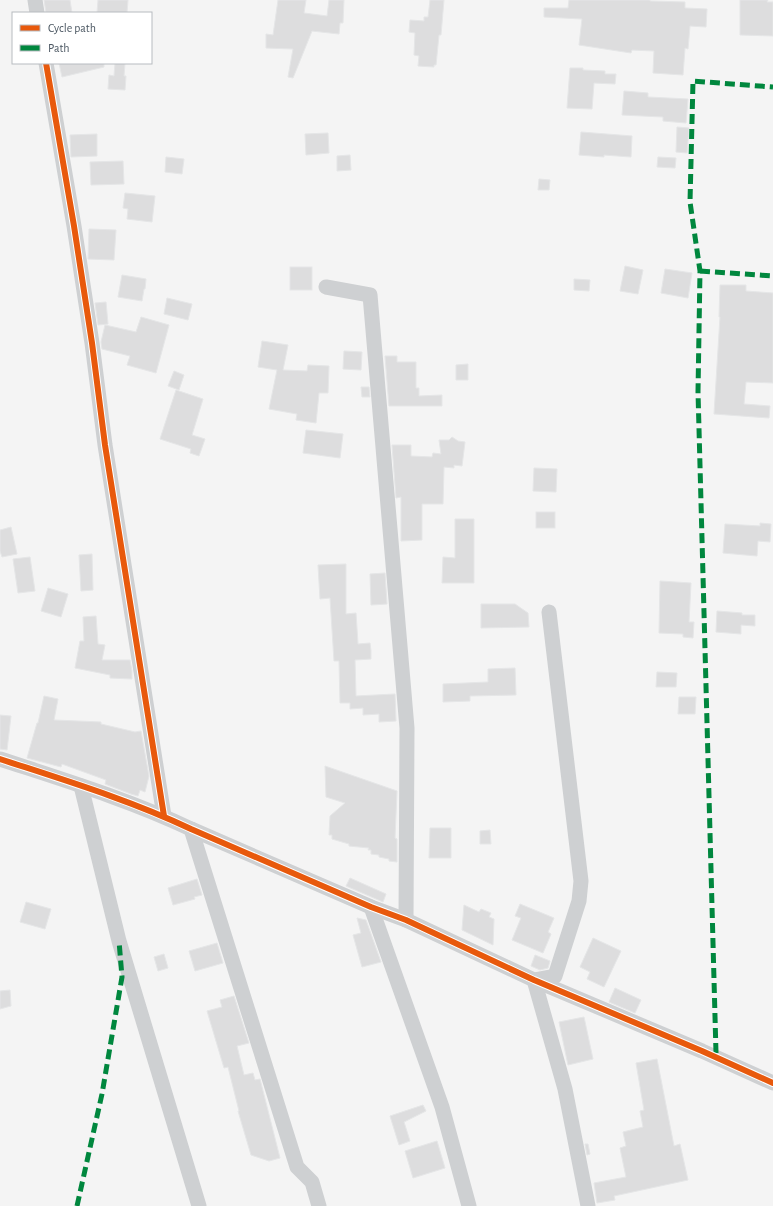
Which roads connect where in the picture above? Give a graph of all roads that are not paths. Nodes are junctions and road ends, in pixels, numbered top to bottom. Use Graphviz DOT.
graph roads {
  1 [pos="35,0"];
  2 [pos="37,12"];
  3 [pos="46,64"];
  4 [pos="326,287"];
  5 [pos="549,612"];
  6 [pos="0,759"];
  7 [pos="81,786"];
  8 [pos="164,816"];
  9 [pos="191,829"];
  10 [pos="371,907"];
  11 [pos="406,920"];
  12 [pos="534,980"];
  13 [pos="773,1084"];
  14 [pos="199,1206"];
  15 [pos="319,1206"];
  16 [pos="469,1206"];
  17 [pos="588,1206"];
  1 -- 2 [label="street"];
  3 -- 8 [label="street"];
  4 -- 11 [label="street"];
  5 -- 12 [label="street"];
  6 -- 7 [label="street"];
  7 -- 8 [label="street"];
  7 -- 14 [label="street"];
  8 -- 9 [label="street"];
  9 -- 10 [label="street"];
  9 -- 15 [label="street"];
  10 -- 11 [label="street"];
  10 -- 16 [label="street"];
  11 -- 12 [label="street"];
  12 -- 13 [label="street"];
  12 -- 17 [label="street"];
}
